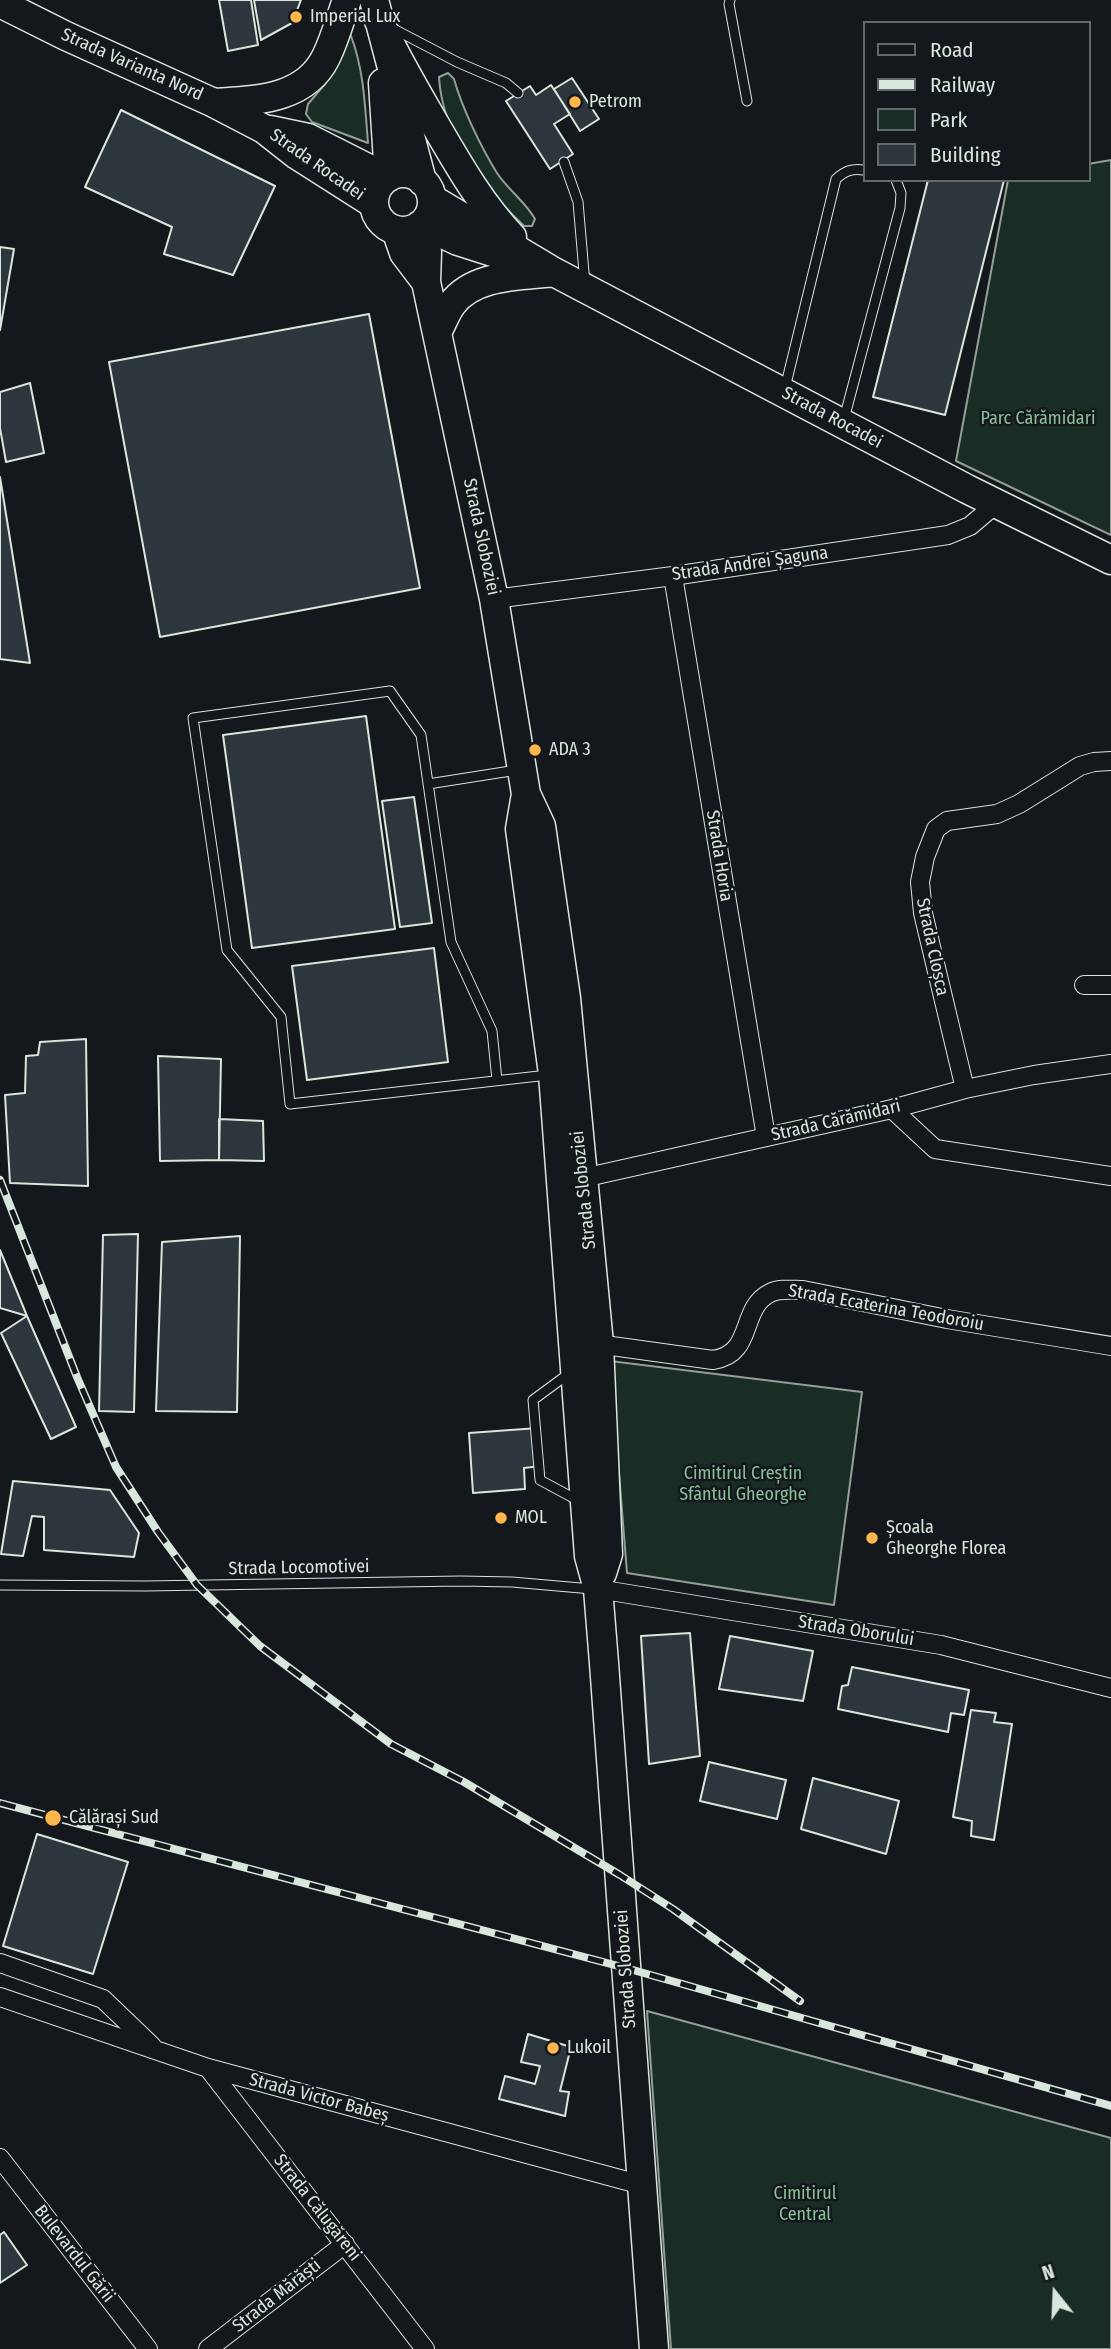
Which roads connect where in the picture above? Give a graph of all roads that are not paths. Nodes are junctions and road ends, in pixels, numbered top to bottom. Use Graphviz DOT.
graph roads {
  1 [pos="347,0"];
  2 [pos="730,0"];
  3 [pos="0,3"];
  4 [pos="377,10"];
  5 [pos="518,93"];
  6 [pos="747,102"];
  7 [pos="214,103"];
  8 [pos="264,129"];
  9 [pos="564,162"];
  10 [pos="862,170"];
  11 [pos="388,178"];
  12 [pos="897,182"];
  13 [pos="374,204"];
  14 [pos="419,212"];
  15 [pos="554,272"];
  16 [pos="586,288"];
  17 [pos="437,333"];
  18 [pos="784,393"];
  19 [pos="842,424"];
  20 [pos="996,504"];
  21 [pos="1111,560"];
  22 [pos="673,576"];
  23 [pos="494,598"];
  24 [pos="1111,761"];
  25 [pos="524,782"];
  26 [pos="428,784"];
  27 [pos="1084,985"];
  28 [pos="1111,985"];
  29 [pos="1111,1064"];
  30 [pos="553,1074"];
  31 [pos="497,1080"];
  32 [pos="965,1089"];
  33 [pos="892,1109"];
  34 [pos="766,1137"];
  35 [pos="1111,1176"];
  36 [pos="573,1180"];
  37 [pos="1111,1346"];
  38 [pos="582,1354"];
  39 [pos="585,1504"];
  40 [pos="0,1585"];
  41 [pos="598,1590"];
  42 [pos="1111,1688"];
  43 [pos="0,1963"];
  44 [pos="0,1997"];
  45 [pos="157,2051"];
  46 [pos="208,2068"];
  47 [pos="0,2158"];
  48 [pos="642,2185"];
  49 [pos="345,2244"];
  50 [pos="148,2349"];
  51 [pos="208,2349"];
  52 [pos="425,2349"];
  53 [pos="654,2349"];
  1 -- 7 [label="main road"];
  2 -- 6 [label="lane"];
  3 -- 7 [label="main road, Strada Varianta Nord"];
  4 -- 5 [label="lane"];
  4 -- 11 [label="main road"];
  4 -- 14 [label="main road, Strada Sloboziei"];
  4 -- 15 [label="main road"];
  7 -- 8 [label="main road, Strada Varianta Nord"];
  8 -- 11 [label="main road, Strada Rocadei"];
  8 -- 13 [label="main road, Strada Rocadei"];
  9 -- 16 [label="lane"];
  10 -- 18 [label="lane"];
  11 -- 13 [label="main road"];
  11 -- 14 [label="main road"];
  12 -- 19 [label="lane"];
  13 -- 14 [label="main road, Strada Rocadei"];
  14 -- 15 [label="main road, Strada Rocadei"];
  14 -- 17 [label="main road, Strada Sloboziei"];
  15 -- 16 [label="main road, Strada Rocadei"];
  15 -- 17 [label="main road"];
  16 -- 18 [label="main road, Strada Rocadei"];
  17 -- 23 [label="main road, Strada Sloboziei"];
  18 -- 19 [label="main road, Strada Rocadei"];
  19 -- 20 [label="main road, Strada Rocadei"];
  20 -- 21 [label="main road, Strada Rocadei"];
  20 -- 22 [label="street, Strada Andrei Șaguna"];
  22 -- 23 [label="street, Strada Andrei Șaguna"];
  22 -- 34 [label="street, Strada Horia"];
  23 -- 25 [label="main road, Strada Sloboziei"];
  24 -- 32 [label="street, Strada Cloșca"];
  25 -- 26 [label="lane"];
  25 -- 30 [label="main road, Strada Sloboziei"];
  25 -- 36 [label="main road, Strada Sloboziei"];
  26 -- 31 [label="lane"];
  26 -- 31 [label="lane"];
  27 -- 28 [label="street"];
  29 -- 32 [label="street, Strada Cărămidari"];
  30 -- 31 [label="lane"];
  30 -- 36 [label="main road, Strada Sloboziei"];
  32 -- 33 [label="street, Strada Cărămidari"];
  33 -- 34 [label="street, Strada Cărămidari"];
  33 -- 35 [label="street"];
  34 -- 36 [label="street, Strada Cărămidari"];
  36 -- 38 [label="main road, Strada Sloboziei"];
  37 -- 38 [label="street, Strada Ecaterina Teodoroiu"];
  38 -- 39 [label="main road, Strada Sloboziei"];
  38 -- 39 [label="lane"];
  38 -- 41 [label="main road, Strada Sloboziei"];
  39 -- 41 [label="main road, Strada Sloboziei"];
  40 -- 41 [label="lane, Strada Locomotivei"];
  41 -- 42 [label="street, Strada Oborului"];
  41 -- 48 [label="main road, Strada Sloboziei"];
  43 -- 45 [label="street"];
  44 -- 45 [label="street, Strada Victor Babeș"];
  45 -- 46 [label="street, Strada Victor Babeș"];
  46 -- 48 [label="street, Strada Victor Babeș"];
  46 -- 49 [label="street, Strada Călugăreni"];
  47 -- 50 [label="street, Bulevardul Gării"];
  48 -- 53 [label="main road, Strada Sloboziei"];
  49 -- 51 [label="street, Strada Mărăști"];
  49 -- 52 [label="street, Strada Călugăreni"];
}
